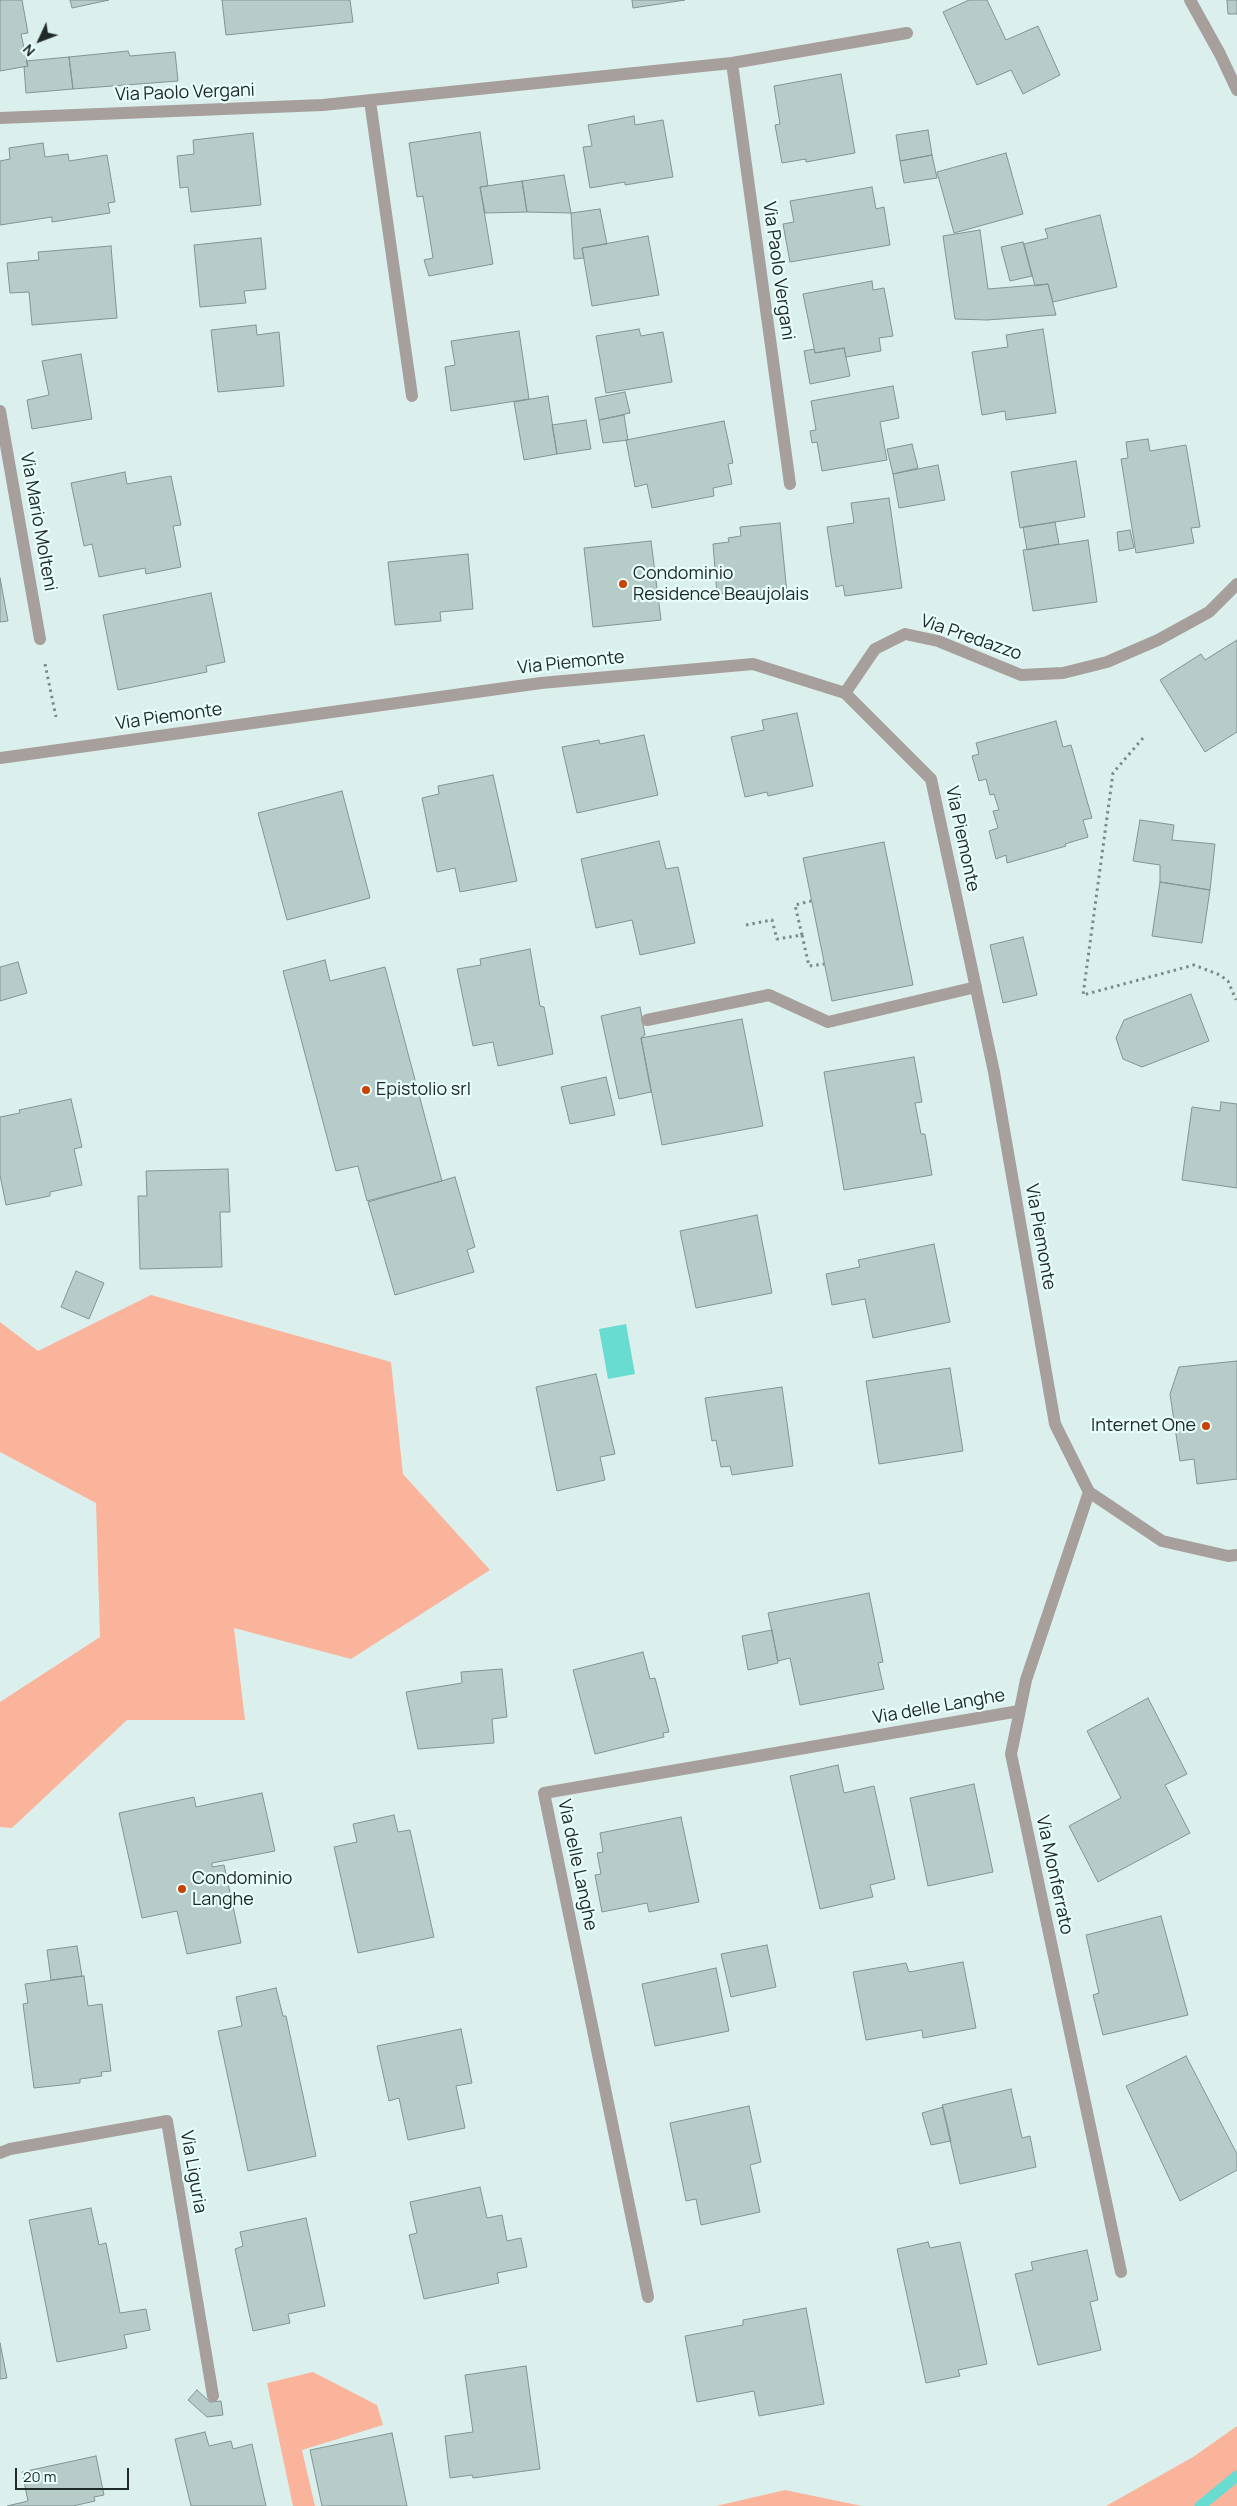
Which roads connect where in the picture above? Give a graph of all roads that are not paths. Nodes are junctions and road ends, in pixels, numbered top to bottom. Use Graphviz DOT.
graph roads {
  1 [pos="1190,0"];
  2 [pos="907,33"];
  3 [pos="732,63"];
  4 [pos="1237,90"];
  5 [pos="370,101"];
  6 [pos="0,118"];
  7 [pos="412,396"];
  8 [pos="0,411"];
  9 [pos="790,484"];
  10 [pos="1237,584"];
  11 [pos="40,639"];
  12 [pos="845,692"];
  13 [pos="0,758"];
  14 [pos="976,987"];
  15 [pos="647,1020"];
  16 [pos="1089,1492"];
  17 [pos="1237,1556"];
  18 [pos="1019,1710"];
  19 [pos="0,2153"];
  20 [pos="1121,2272"];
  21 [pos="648,2297"];
  22 [pos="213,2396"];
  1 -- 4 [label="street"];
  2 -- 3 [label="street, Via Paolo Vergani"];
  3 -- 5 [label="street, Via Paolo Vergani"];
  3 -- 9 [label="street, Via Paolo Vergani"];
  5 -- 6 [label="street, Via Paolo Vergani"];
  5 -- 7 [label="street"];
  8 -- 11 [label="street, Via Mario Molteni"];
  10 -- 12 [label="street, Via Predazzo"];
  12 -- 13 [label="street, Via Piemonte"];
  12 -- 14 [label="street, Via Piemonte"];
  14 -- 15 [label="street"];
  14 -- 16 [label="street, Via Piemonte"];
  16 -- 17 [label="street, Via Piemonte"];
  16 -- 18 [label="street, Via Monferrato"];
  18 -- 20 [label="street, Via Monferrato"];
  18 -- 21 [label="street, Via delle Langhe"];
  19 -- 22 [label="street, Via Liguria"];
}
